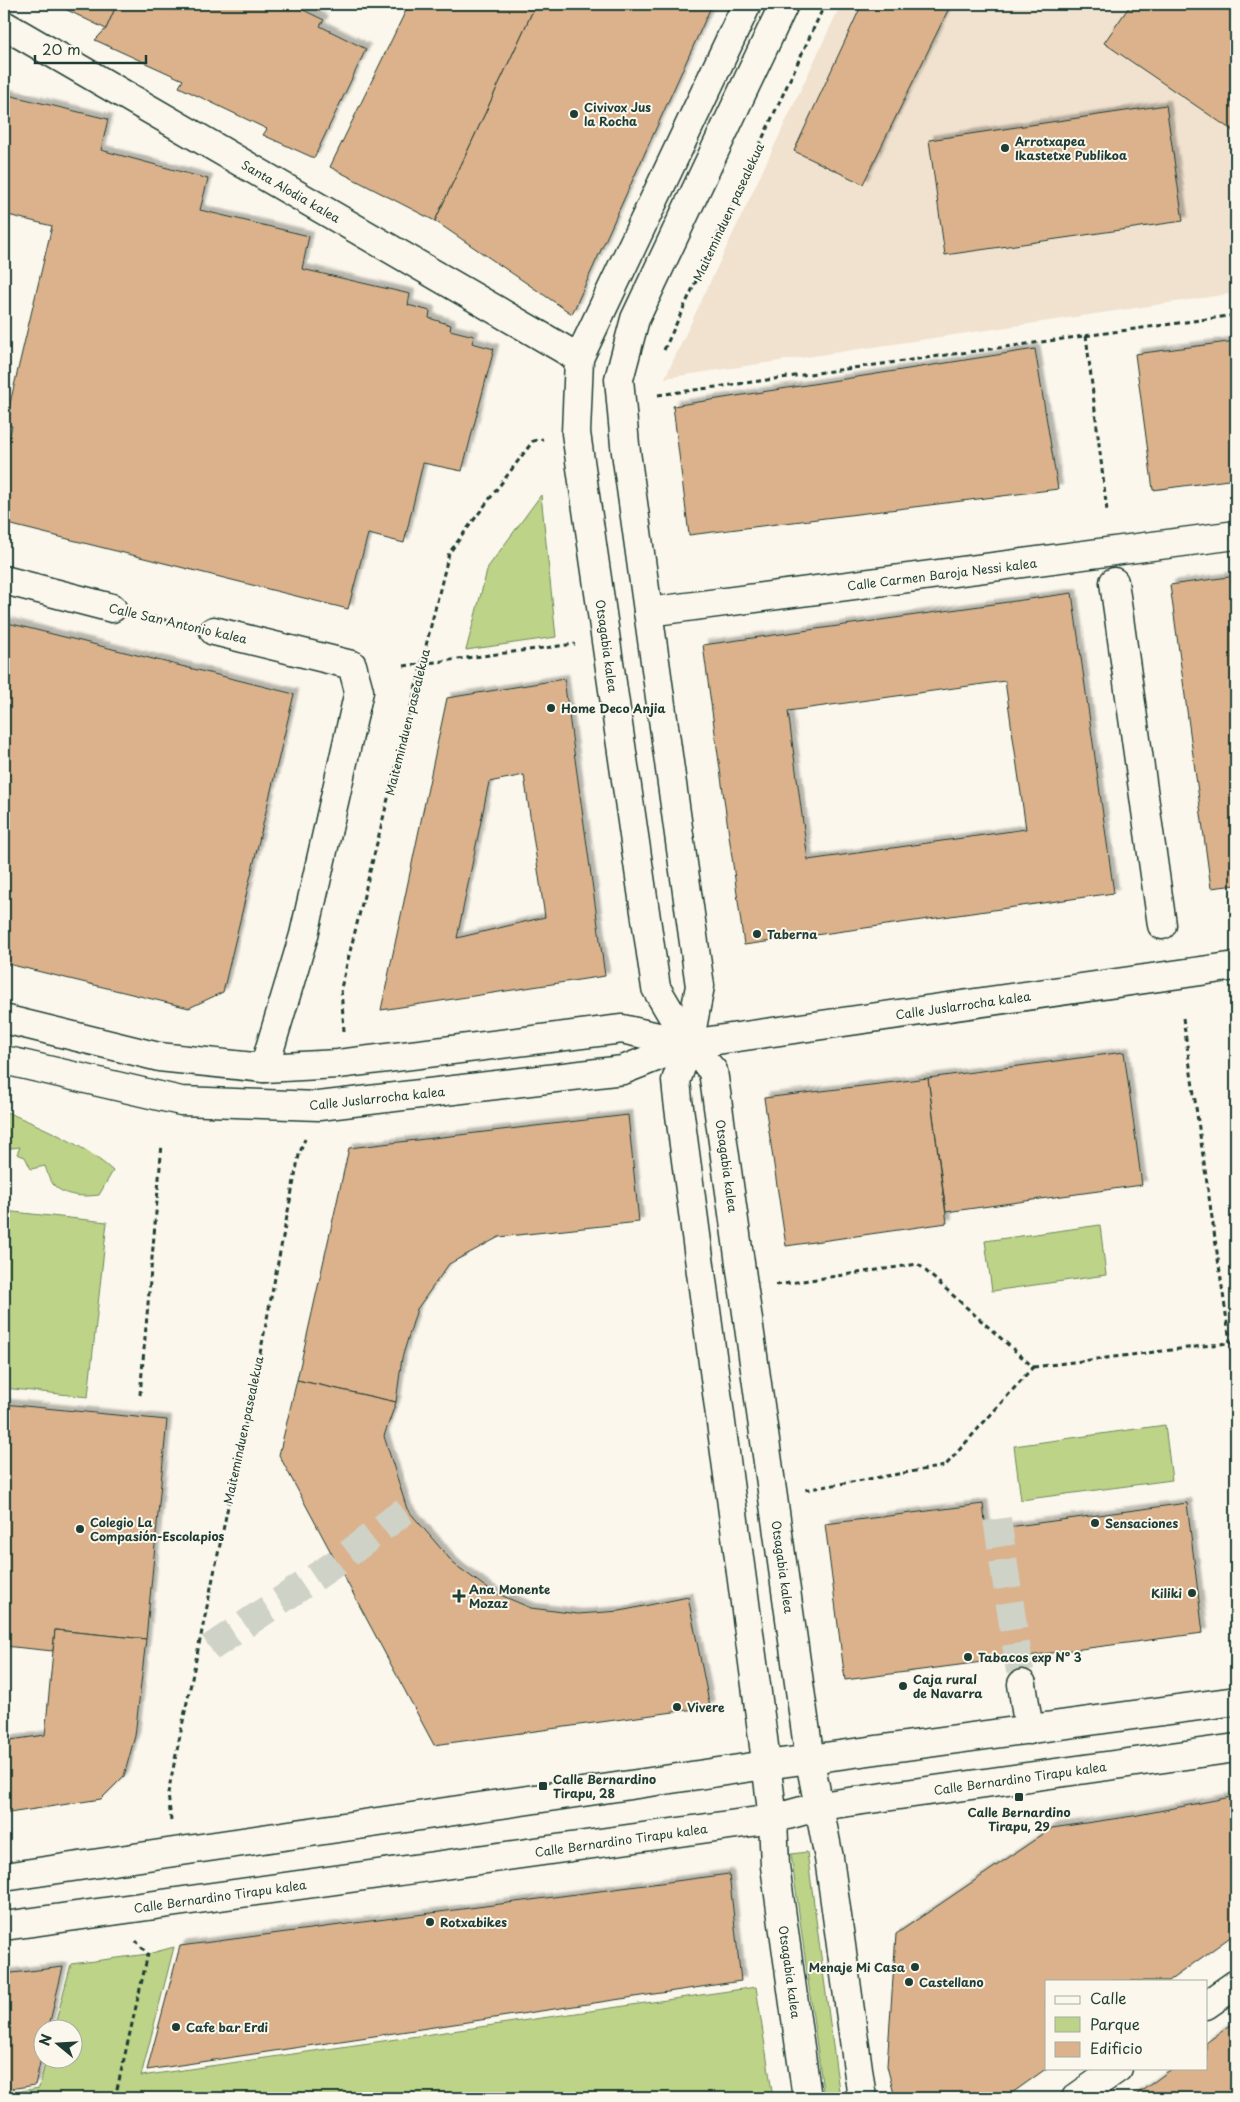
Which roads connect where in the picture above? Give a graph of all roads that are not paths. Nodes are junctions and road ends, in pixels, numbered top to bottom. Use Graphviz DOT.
graph roads {
  1 [pos="747,4"];
  2 [pos="784,4"];
  3 [pos="4,25"];
  4 [pos="579,358"];
  5 [pos="1236,535"];
  6 [pos="4,580"];
  7 [pos="1114,582"];
  8 [pos="112,608"];
  9 [pos="648,612"];
  10 [pos="214,631"];
  11 [pos="1162,925"];
  12 [pos="1236,966"];
  13 [pos="4,1019"];
  14 [pos="689,1044"];
  15 [pos="4,1060"];
  16 [pos="264,1068"];
  17 [pos="1022,1684"];
  18 [pos="1236,1702"];
  19 [pos="1029,1730"];
  20 [pos="1236,1748"];
  21 [pos="810,1761"];
  22 [pos="766,1765"];
  23 [pos="820,1806"];
  24 [pos="773,1819"];
  25 [pos="4,1878"];
  26 [pos="4,1926"];
  27 [pos="1236,1984"];
  28 [pos="1208,2004"];
  29 [pos="1115,2070"];
  30 [pos="807,2098"];
  31 [pos="862,2098"];
  32 [pos="1076,2098"];
  1 -- 4 [label="street"];
  2 -- 9 [label="street, Otsagabia kalea"];
  3 -- 4 [label="street, Santa Alodia kalea"];
  4 -- 14 [label="street, Otsagabia kalea"];
  5 -- 9 [label="street, Calle Carmen Baroja Nessi kalea"];
  6 -- 8 [label="street, Calle San Antonio kalea"];
  7 -- 11 [label="street"];
  9 -- 14 [label="street, Otsagabia kalea"];
  10 -- 16 [label="street, Calle San Antonio kalea"];
  12 -- 14 [label="street, Calle Juslarrocha kalea"];
  13 -- 16 [label="street, Calle Juslarrocha kalea"];
  14 -- 15 [label="street, Calle Juslarrocha kalea"];
  14 -- 16 [label="street, Calle Juslarrocha kalea"];
  14 -- 21 [label="street, Otsagabia kalea"];
  14 -- 22 [label="street, Otsagabia kalea"];
  17 -- 19 [label="street"];
  18 -- 19 [label="street"];
  19 -- 21 [label="street"];
  20 -- 23 [label="street, Calle Bernardino Tirapu kalea"];
  21 -- 22 [label="street"];
  21 -- 23 [label="street, Otsagabia kalea"];
  22 -- 24 [label="street, Otsagabia kalea"];
  22 -- 25 [label="street"];
  23 -- 24 [label="street, Calle Bernardino Tirapu kalea"];
  23 -- 31 [label="street, Otsagabia kalea"];
  24 -- 26 [label="street, Calle Bernardino Tirapu kalea"];
  24 -- 30 [label="street, Otsagabia kalea"];
  27 -- 28 [label="street"];
  29 -- 32 [label="street"];
}
